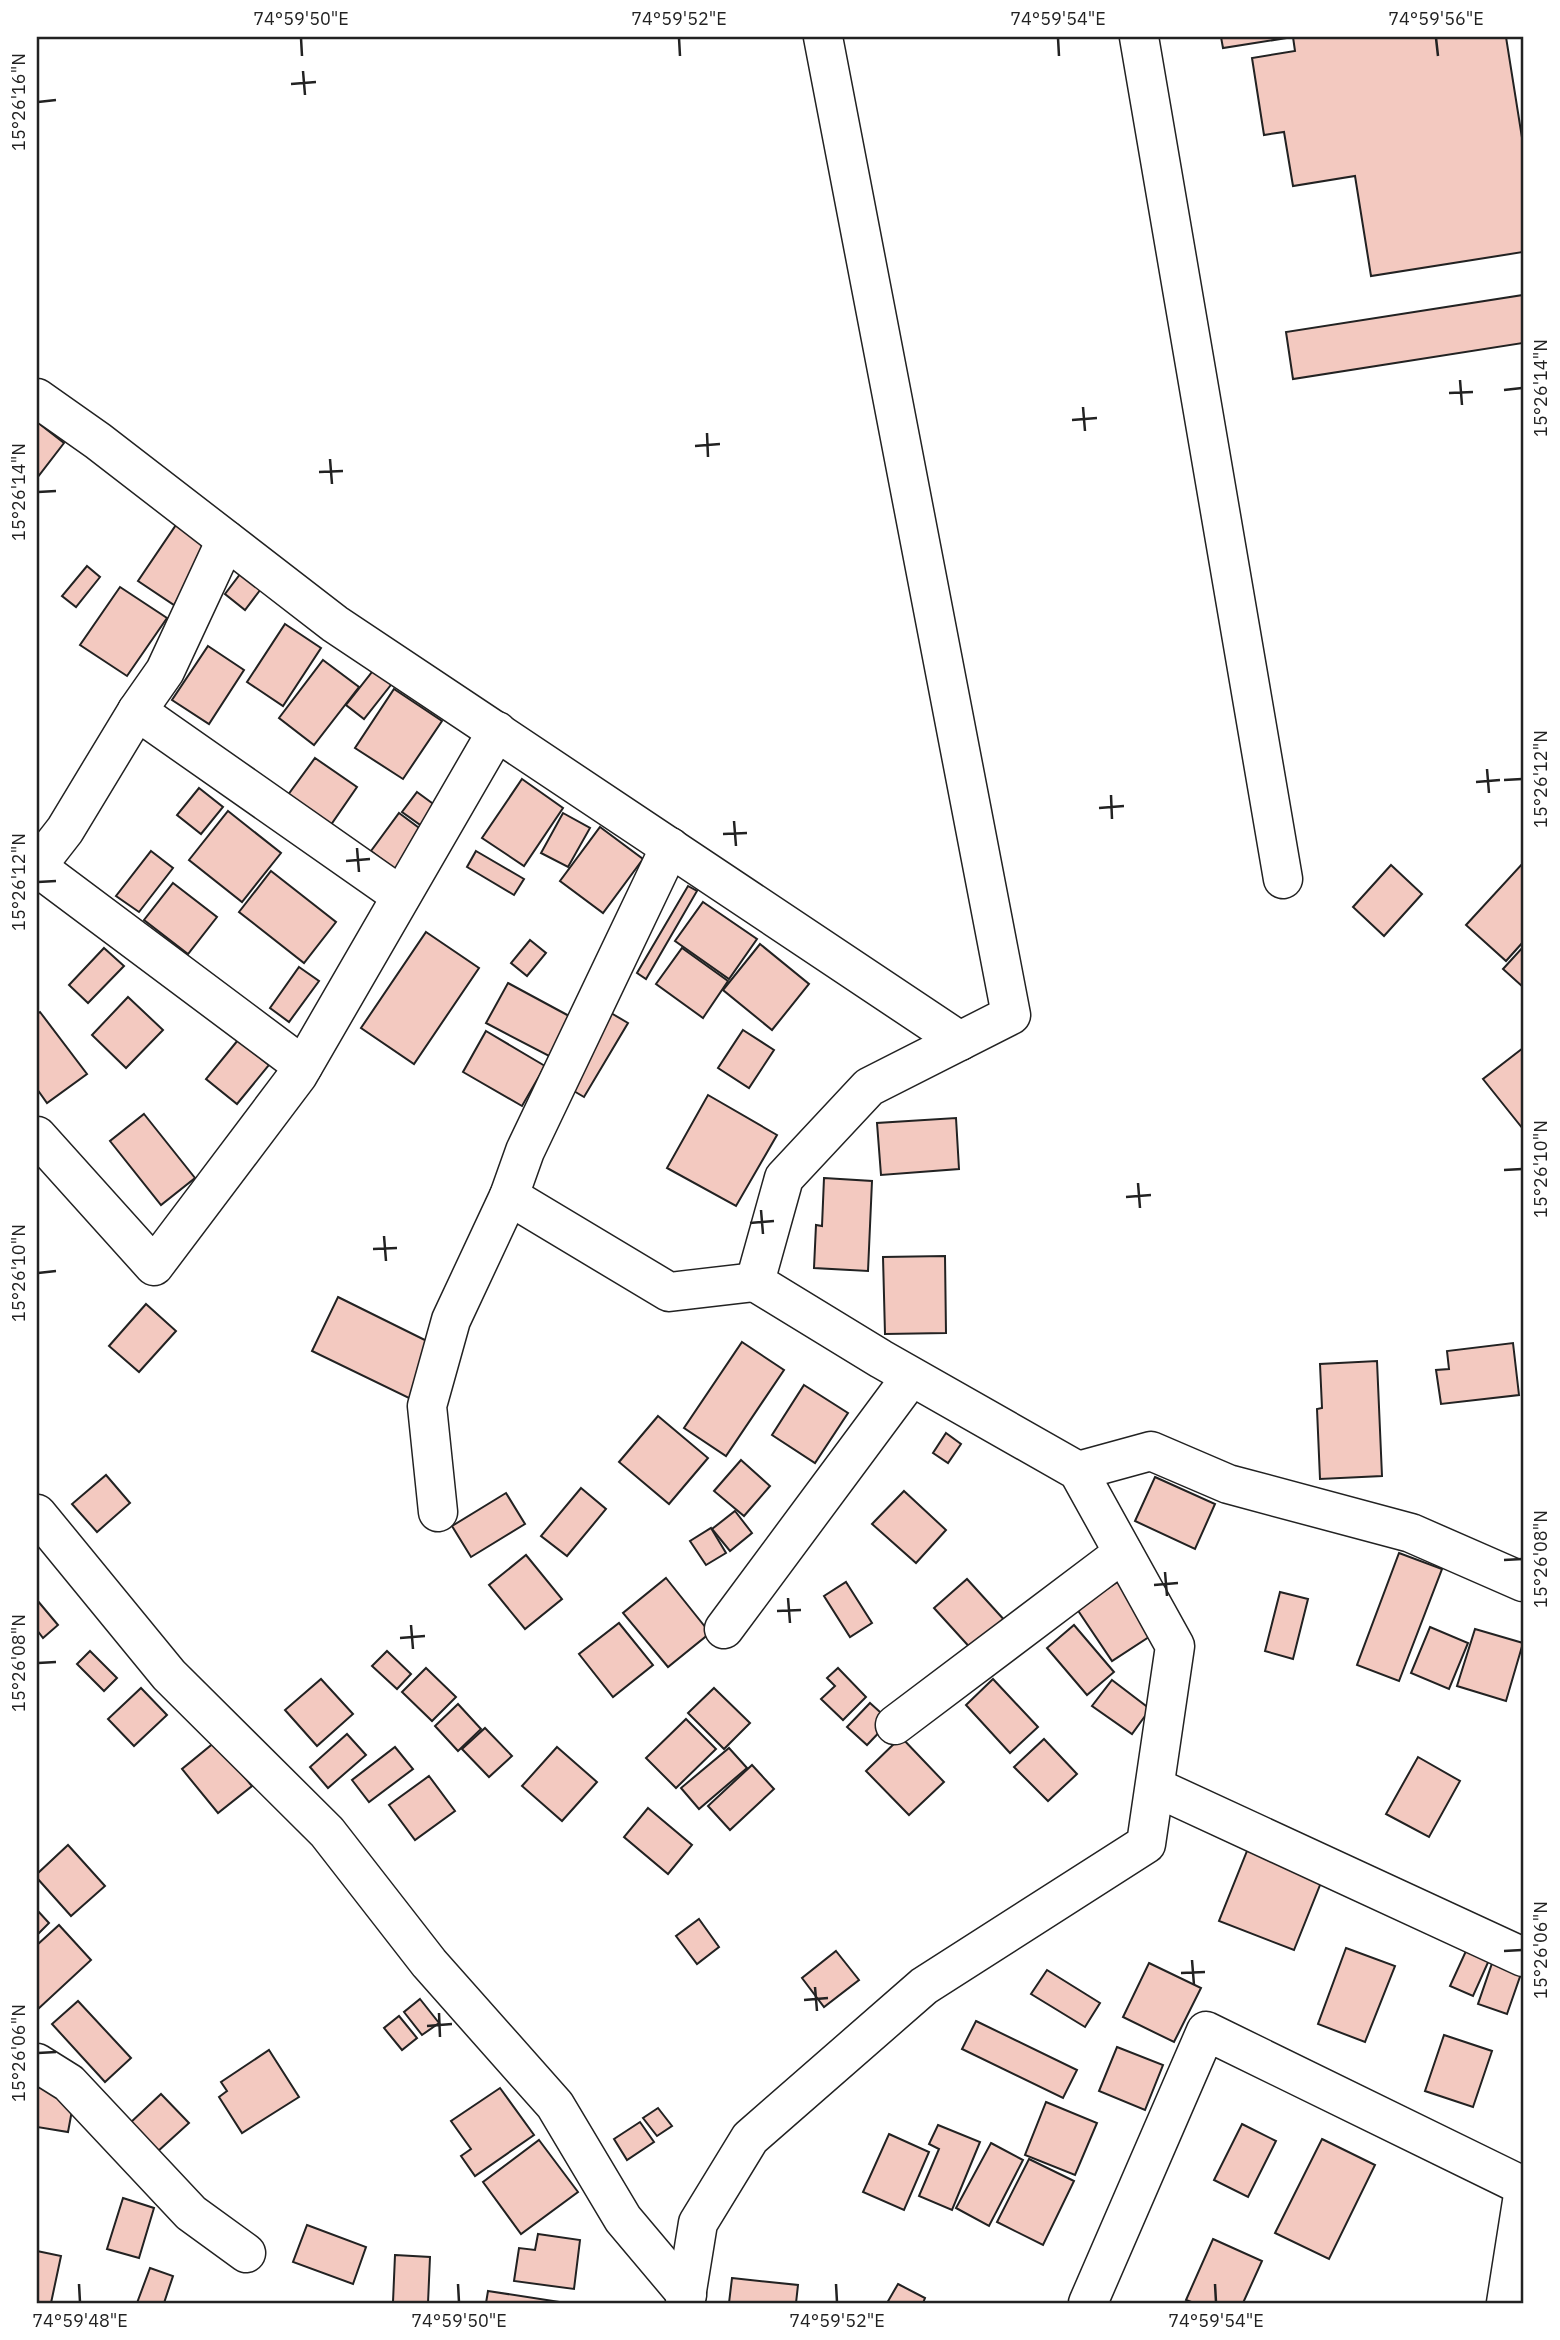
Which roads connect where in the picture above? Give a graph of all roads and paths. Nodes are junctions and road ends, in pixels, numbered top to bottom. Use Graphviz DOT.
graph roads {
  1 [pos="823,37"];
  2 [pos="1139,37"];
  3 [pos="37,398"];
  4 [pos="226,540"];
  5 [pos="137,711"];
  6 [pos="497,731"];
  7 [pos="670,847"];
  8 [pos="37,867"];
  9 [pos="1283,879"];
  10 [pos="401,896"];
  11 [pos="960,1041"];
  12 [pos="303,1066"];
  13 [pos="37,1136"];
  14 [pos="509,1196"];
  15 [pos="755,1282"];
  16 [pos="911,1377"];
  17 [pos="1078,1471"];
  18 [pos="438,1512"];
  19 [pos="37,1514"];
  20 [pos="1123,1553"];
  21 [pos="1523,1582"];
  22 [pos="724,1629"];
  23 [pos="895,1725"];
  24 [pos="1154,1787"];
  25 [pos="1523,1958"];
  26 [pos="37,2063"];
  27 [pos="1523,2186"];
  28 [pos="1523,2195"];
  29 [pos="246,2253"];
  30 [pos="686,2299"];
  31 [pos="1088,2303"];
  32 [pos="1506,2303"];
  1 -- 11 [label="street"];
  2 -- 9 [label="street"];
  3 -- 4 [label="street"];
  4 -- 5 [label="street"];
  4 -- 6 [label="street"];
  5 -- 8 [label="street"];
  5 -- 10 [label="street"];
  6 -- 7 [label="street"];
  6 -- 10 [label="street"];
  7 -- 11 [label="street"];
  7 -- 14 [label="street"];
  8 -- 12 [label="street"];
  10 -- 12 [label="street"];
  11 -- 15 [label="street"];
  12 -- 13 [label="street"];
  14 -- 15 [label="street"];
  14 -- 18 [label="street"];
  15 -- 16 [label="street"];
  16 -- 17 [label="street"];
  16 -- 22 [label="street"];
  17 -- 20 [label="street"];
  17 -- 21 [label="street"];
  19 -- 30 [label="street"];
  20 -- 23 [label="street"];
  20 -- 24 [label="street"];
  24 -- 25 [label="street"];
  24 -- 30 [label="street"];
  26 -- 29 [label="street"];
  27 -- 31 [label="street"];
  28 -- 32 [label="street"];
}
